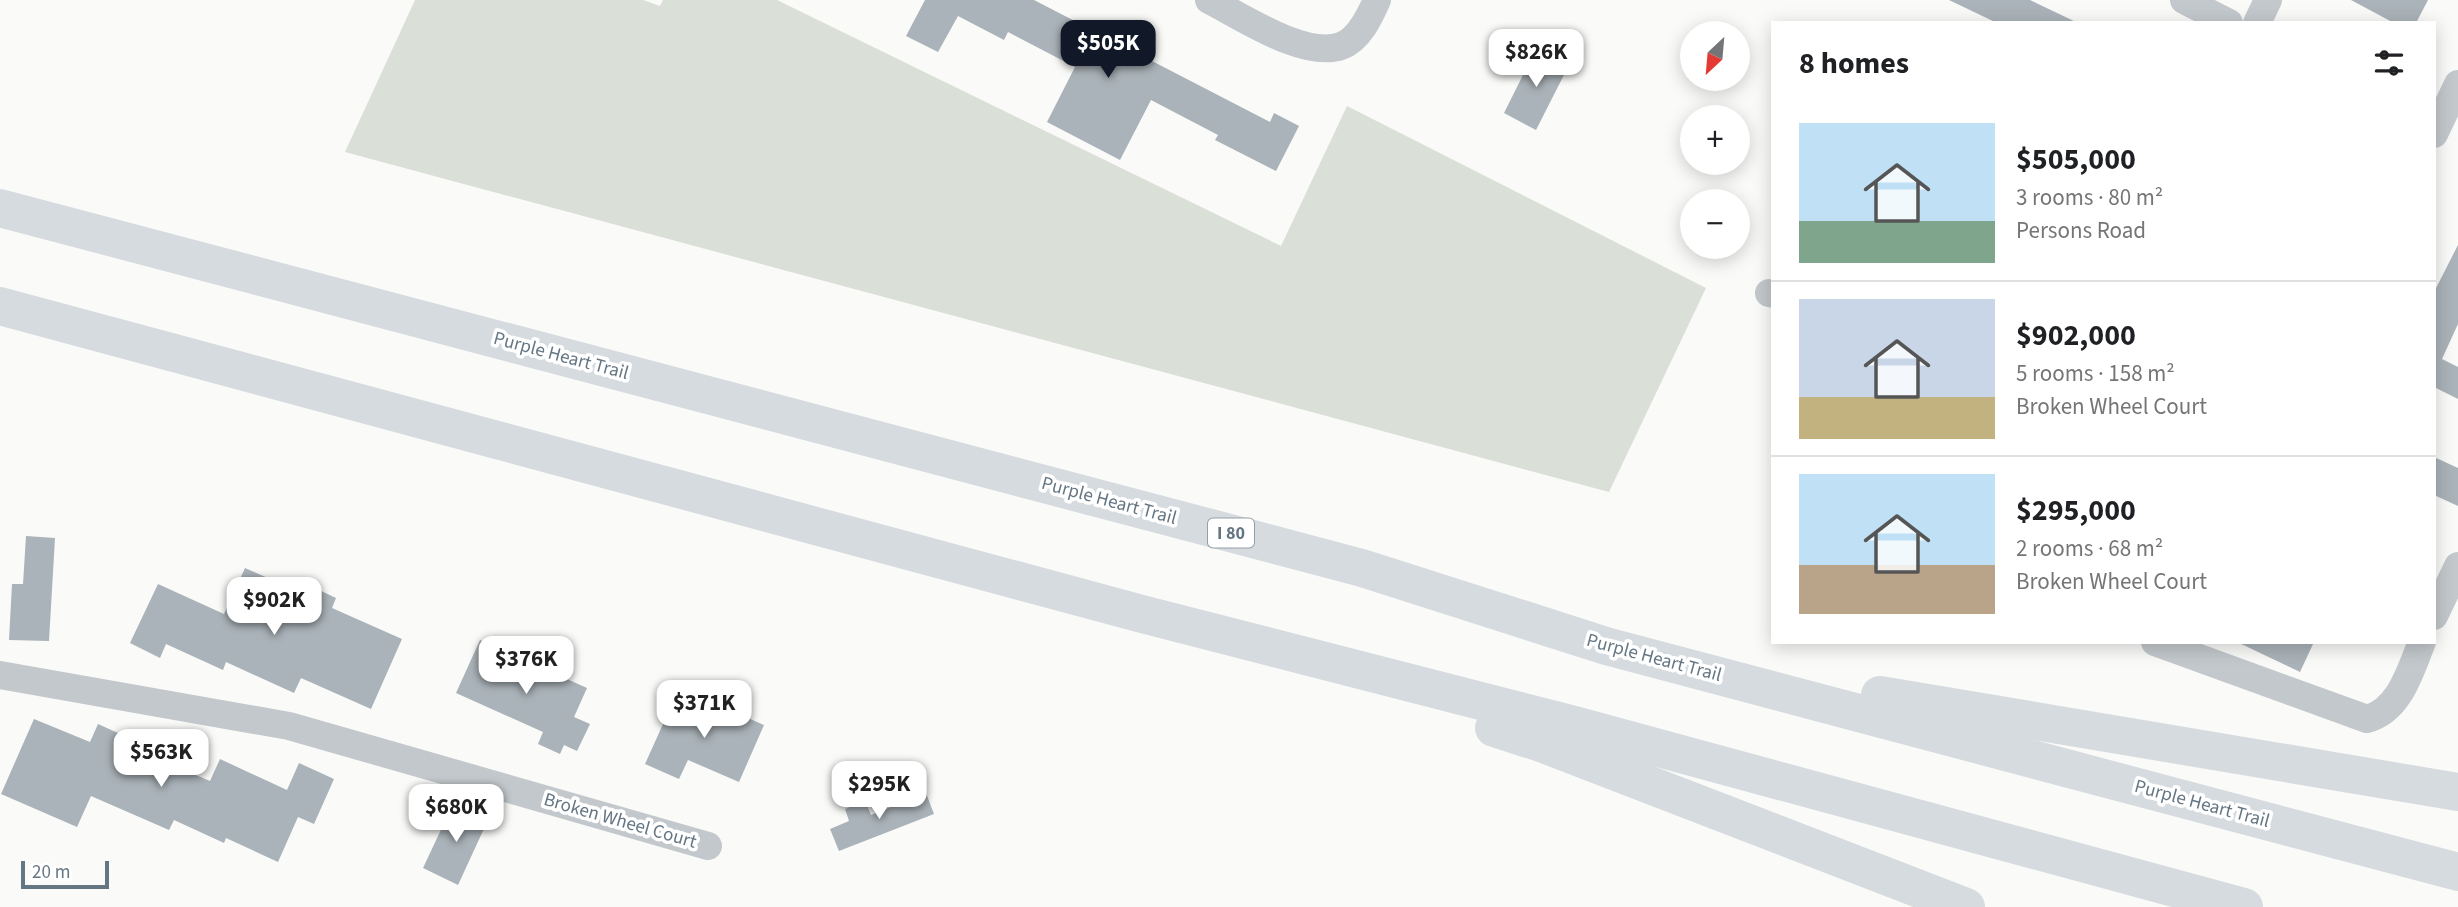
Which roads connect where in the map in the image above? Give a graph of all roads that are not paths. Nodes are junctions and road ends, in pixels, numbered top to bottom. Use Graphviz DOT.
graph roads {
  1 [pos="1209,0"];
  2 [pos="1377,0"];
  3 [pos="2184,0"];
  4 [pos="2268,0"];
  5 [pos="2225,21"];
  6 [pos="2258,21"];
  7 [pos="2458,84"];
  8 [pos="2436,130"];
  9 [pos="0,208"];
  10 [pos="0,306"];
  11 [pos="2458,566"];
  12 [pos="2436,612"];
  13 [pos="1142,614"];
  14 [pos="2167,644"];
  15 [pos="2421,644"];
  16 [pos="1606,646"];
  17 [pos="2191,648"];
  18 [pos="0,675"];
  19 [pos="2458,792"];
  20 [pos="708,846"];
  21 [pos="2458,872"];
  22 [pos="1966,907"];
  23 [pos="2244,907"];
  1 -- 2 [label="street"];
  3 -- 5 [label="street"];
  4 -- 6 [label="street"];
  7 -- 8 [label="street"];
  9 -- 16 [label="highway, Purple Heart Trail / I 80"];
  10 -- 13 [label="highway"];
  11 -- 12 [label="street"];
  13 -- 22 [label="highway"];
  13 -- 23 [label="highway"];
  14 -- 17 [label="street"];
  15 -- 17 [label="street"];
  16 -- 19 [label="highway"];
  16 -- 21 [label="highway, Purple Heart Trail / I 80"];
  18 -- 20 [label="street, Broken Wheel Court"];
}
